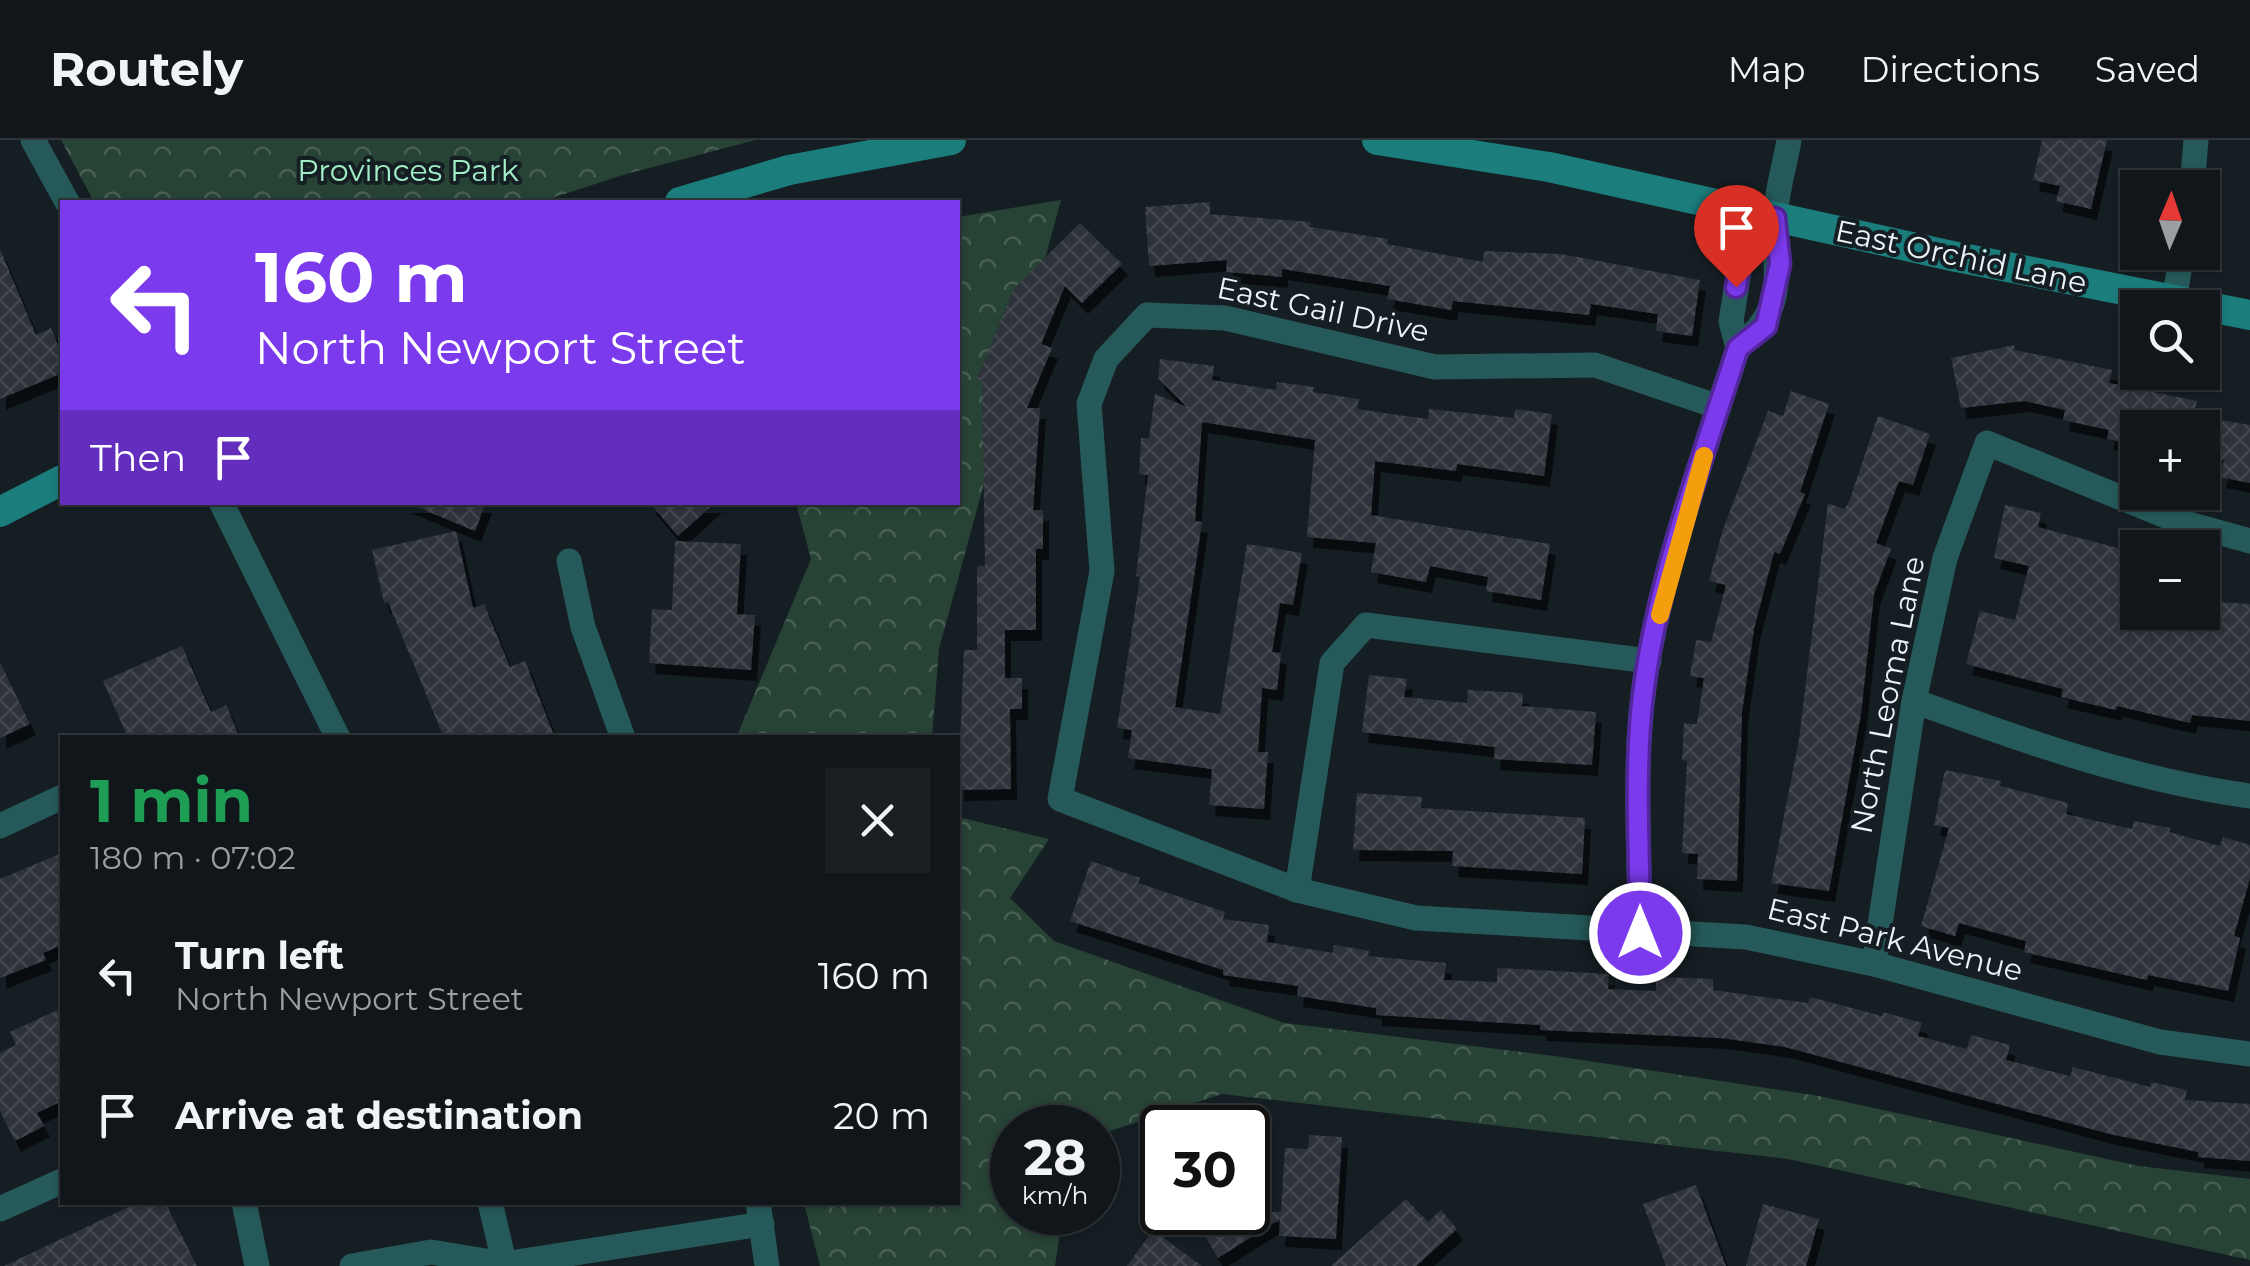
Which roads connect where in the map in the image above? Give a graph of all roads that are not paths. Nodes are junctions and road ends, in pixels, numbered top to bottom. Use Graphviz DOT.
graph roads {
  1 [pos="34,140"];
  2 [pos="951,140"];
  3 [pos="1377,140"];
  4 [pos="1789,140"];
  5 [pos="2196,140"];
  6 [pos="2194,170"];
  7 [pos="66,200"];
  8 [pos="687,200"];
  9 [pos="1775,218"];
  10 [pos="2120,291"];
  11 [pos="2220,310"];
  12 [pos="2250,315"];
  13 [pos="1738,348"];
  14 [pos="1719,407"];
  15 [pos="60,481"];
  16 [pos="222,505"];
  17 [pos="0,512"];
  18 [pos="2250,540"];
  19 [pos="569,562"];
  20 [pos="1649,662"];
  21 [pos="1914,701"];
  22 [pos="337,735"];
  23 [pos="622,735"];
  24 [pos="2250,796"];
  25 [pos="60,798"];
  26 [pos="1060,800"];
  27 [pos="0,826"];
  28 [pos="1297,890"];
  29 [pos="1640,933"];
  30 [pos="1874,964"];
  31 [pos="2250,1054"];
  32 [pos="60,1182"];
  33 [pos="245,1205"];
  34 [pos="491,1205"];
  35 [pos="0,1209"];
  36 [pos="760,1213"];
  37 [pos="503,1265"];
  38 [pos="257,1266"];
  39 [pos="352,1266"];
  40 [pos="767,1266"];
  1 -- 7 [label="street"];
  2 -- 8 [label="street"];
  3 -- 9 [label="street, East Orchid Lane"];
  4 -- 9 [label="street"];
  5 -- 6 [label="street"];
  9 -- 10 [label="street, East Orchid Lane"];
  9 -- 13 [label="street"];
  9 -- 13 [label="street"];
  11 -- 12 [label="street, East Orchid Lane"];
  13 -- 14 [label="street"];
  14 -- 20 [label="street"];
  14 -- 26 [label="street, East Gail Drive"];
  15 -- 17 [label="street"];
  16 -- 22 [label="street"];
  18 -- 21 [label="street, North Leoma Lane"];
  19 -- 23 [label="street"];
  20 -- 28 [label="street"];
  20 -- 29 [label="street"];
  21 -- 24 [label="street"];
  21 -- 30 [label="street, North Leoma Lane"];
  25 -- 27 [label="street"];
  26 -- 28 [label="street, East Park Avenue"];
  28 -- 29 [label="street, East Park Avenue"];
  29 -- 30 [label="street, East Park Avenue"];
  30 -- 31 [label="street, East Park Avenue"];
  32 -- 35 [label="street"];
  33 -- 38 [label="street"];
  34 -- 37 [label="street"];
  36 -- 37 [label="street"];
  36 -- 40 [label="street"];
  37 -- 39 [label="street"];
}
